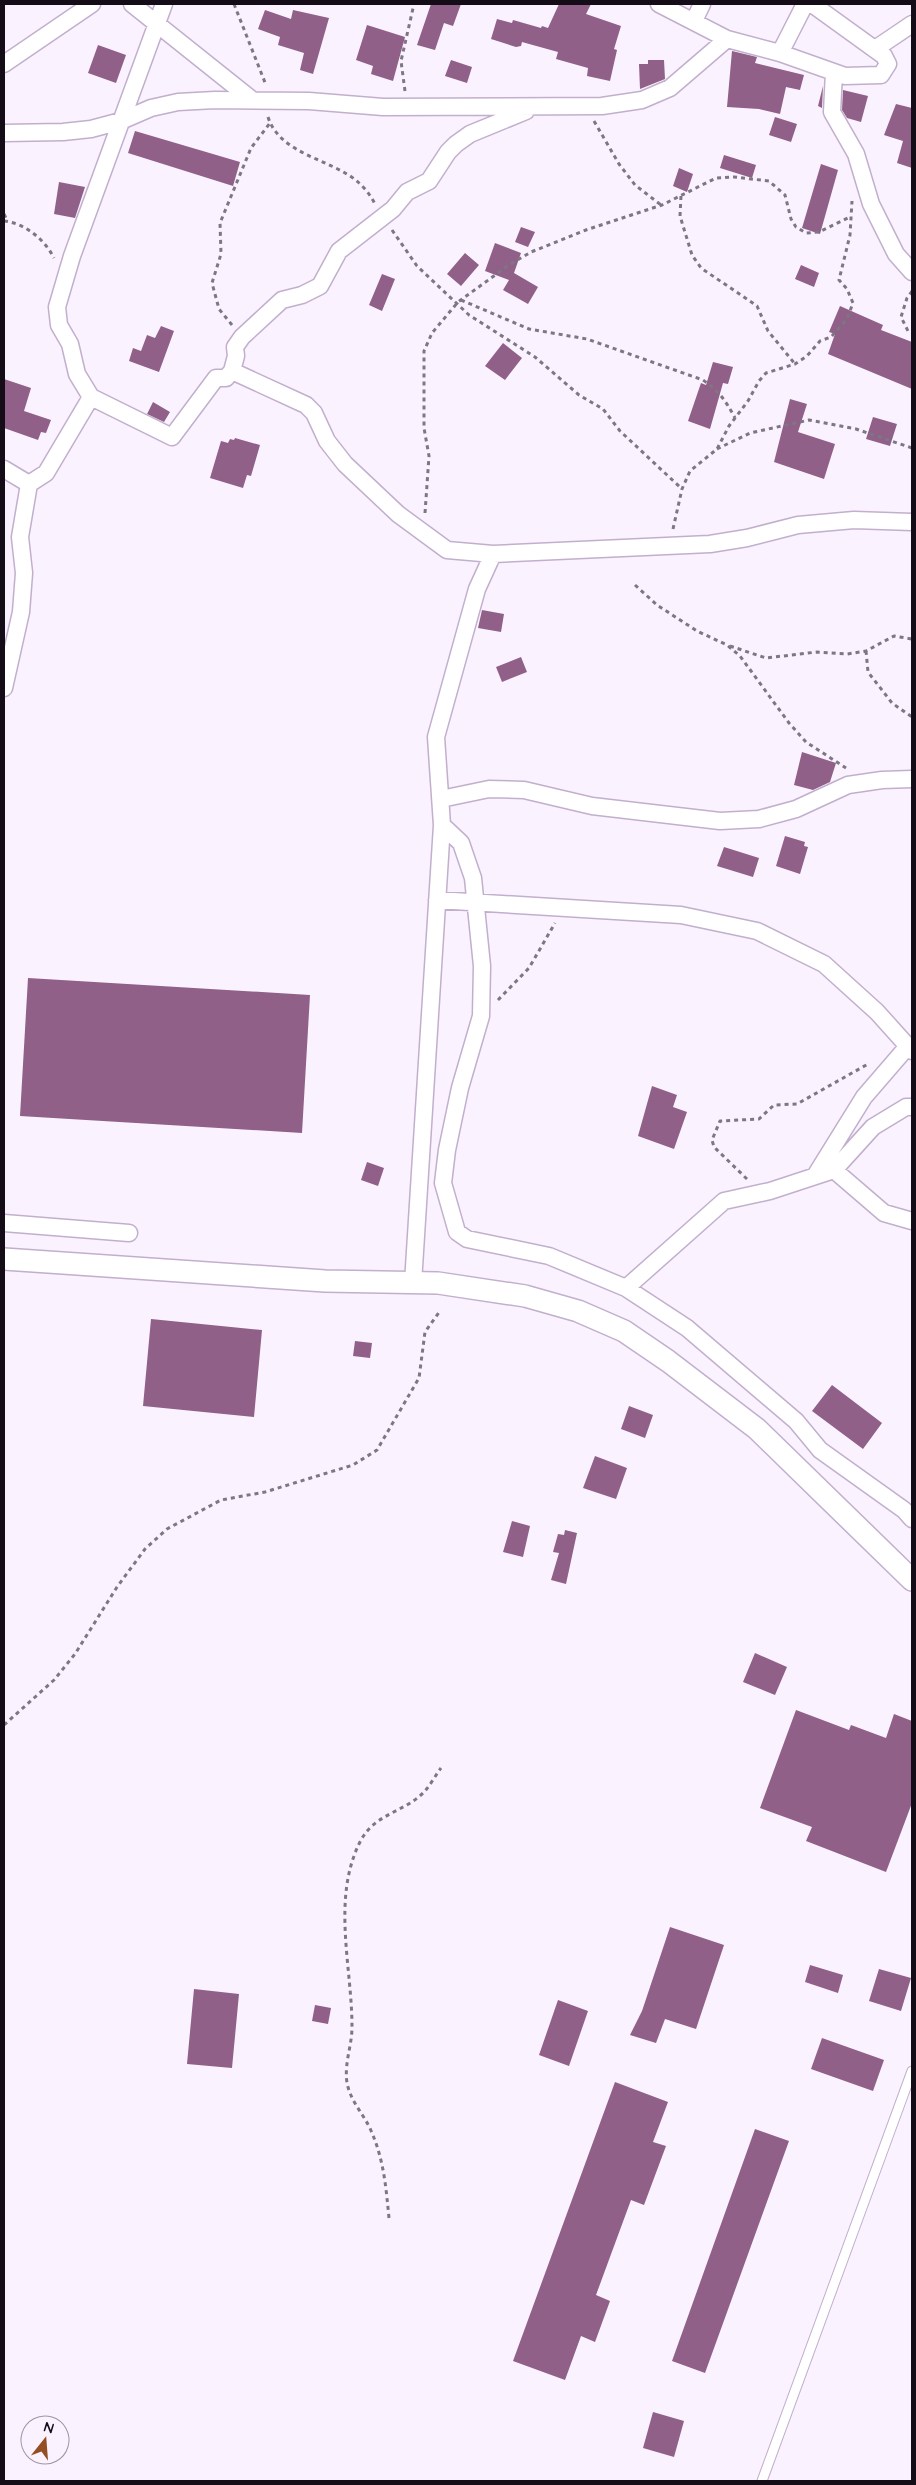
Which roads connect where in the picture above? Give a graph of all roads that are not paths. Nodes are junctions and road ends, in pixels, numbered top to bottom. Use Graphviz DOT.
graph roads {
  1 [pos="92,4"];
  2 [pos="132,4"];
  3 [pos="164,4"];
  4 [pos="658,4"];
  5 [pos="702,4"];
  6 [pos="805,4"];
  7 [pos="812,4"];
  8 [pos="694,21"];
  9 [pos="157,23"];
  10 [pos="912,24"];
  11 [pos="727,39"];
  12 [pos="875,49"];
  13 [pos="780,53"];
  14 [pos="4,64"];
  15 [pos="834,72"];
  16 [pos="261,99"];
  17 [pos="542,107"];
  18 [pos="122,121"];
  19 [pos="4,133"];
  20 [pos="912,272"];
  21 [pos="232,371"];
  22 [pos="91,397"];
  23 [pos="4,469"];
  24 [pos="29,484"];
  25 [pos="912,522"];
  26 [pos="493,554"];
  27 [pos="4,688"];
  28 [pos="912,779"];
  29 [pos="441,798"];
  30 [pos="442,825"];
  31 [pos="437,900"];
  32 [pos="475,901"];
  33 [pos="910,1048"];
  34 [pos="912,1107"];
  35 [pos="834,1170"];
  36 [pos="815,1176"];
  37 [pos="912,1221"];
  38 [pos="4,1223"];
  39 [pos="129,1233"];
  40 [pos="4,1259"];
  41 [pos="412,1283"];
  42 [pos="626,1288"];
  43 [pos="912,1520"];
  44 [pos="912,1580"];
  45 [pos="912,2071"];
  46 [pos="762,2481"];
  1 -- 14 [label="street"];
  2 -- 9 [label="street"];
  3 -- 9 [label="street"];
  4 -- 8 [label="street"];
  5 -- 8 [label="street"];
  6 -- 13 [label="street"];
  7 -- 12 [label="street"];
  8 -- 11 [label="street"];
  9 -- 16 [label="street"];
  9 -- 18 [label="street"];
  10 -- 12 [label="street"];
  11 -- 13 [label="street"];
  11 -- 17 [label="street"];
  12 -- 15 [label="street"];
  13 -- 15 [label="street"];
  15 -- 20 [label="street"];
  16 -- 17 [label="street"];
  16 -- 18 [label="street"];
  17 -- 21 [label="street"];
  18 -- 19 [label="street"];
  18 -- 22 [label="street"];
  21 -- 22 [label="street"];
  21 -- 26 [label="street"];
  22 -- 24 [label="street"];
  23 -- 24 [label="street"];
  24 -- 27 [label="street"];
  25 -- 26 [label="street"];
  26 -- 29 [label="street"];
  28 -- 29 [label="street"];
  29 -- 30 [label="street"];
  30 -- 31 [label="street"];
  30 -- 32 [label="street"];
  31 -- 32 [label="street"];
  31 -- 41 [label="street"];
  32 -- 33 [label="street"];
  32 -- 42 [label="street"];
  33 -- 36 [label="street"];
  34 -- 35 [label="street"];
  35 -- 36 [label="street"];
  35 -- 37 [label="street"];
  36 -- 42 [label="street"];
  38 -- 39 [label="street"];
  40 -- 41 [label="street"];
  41 -- 44 [label="street"];
  42 -- 43 [label="street"];
  45 -- 46 [label="lane"];
}
